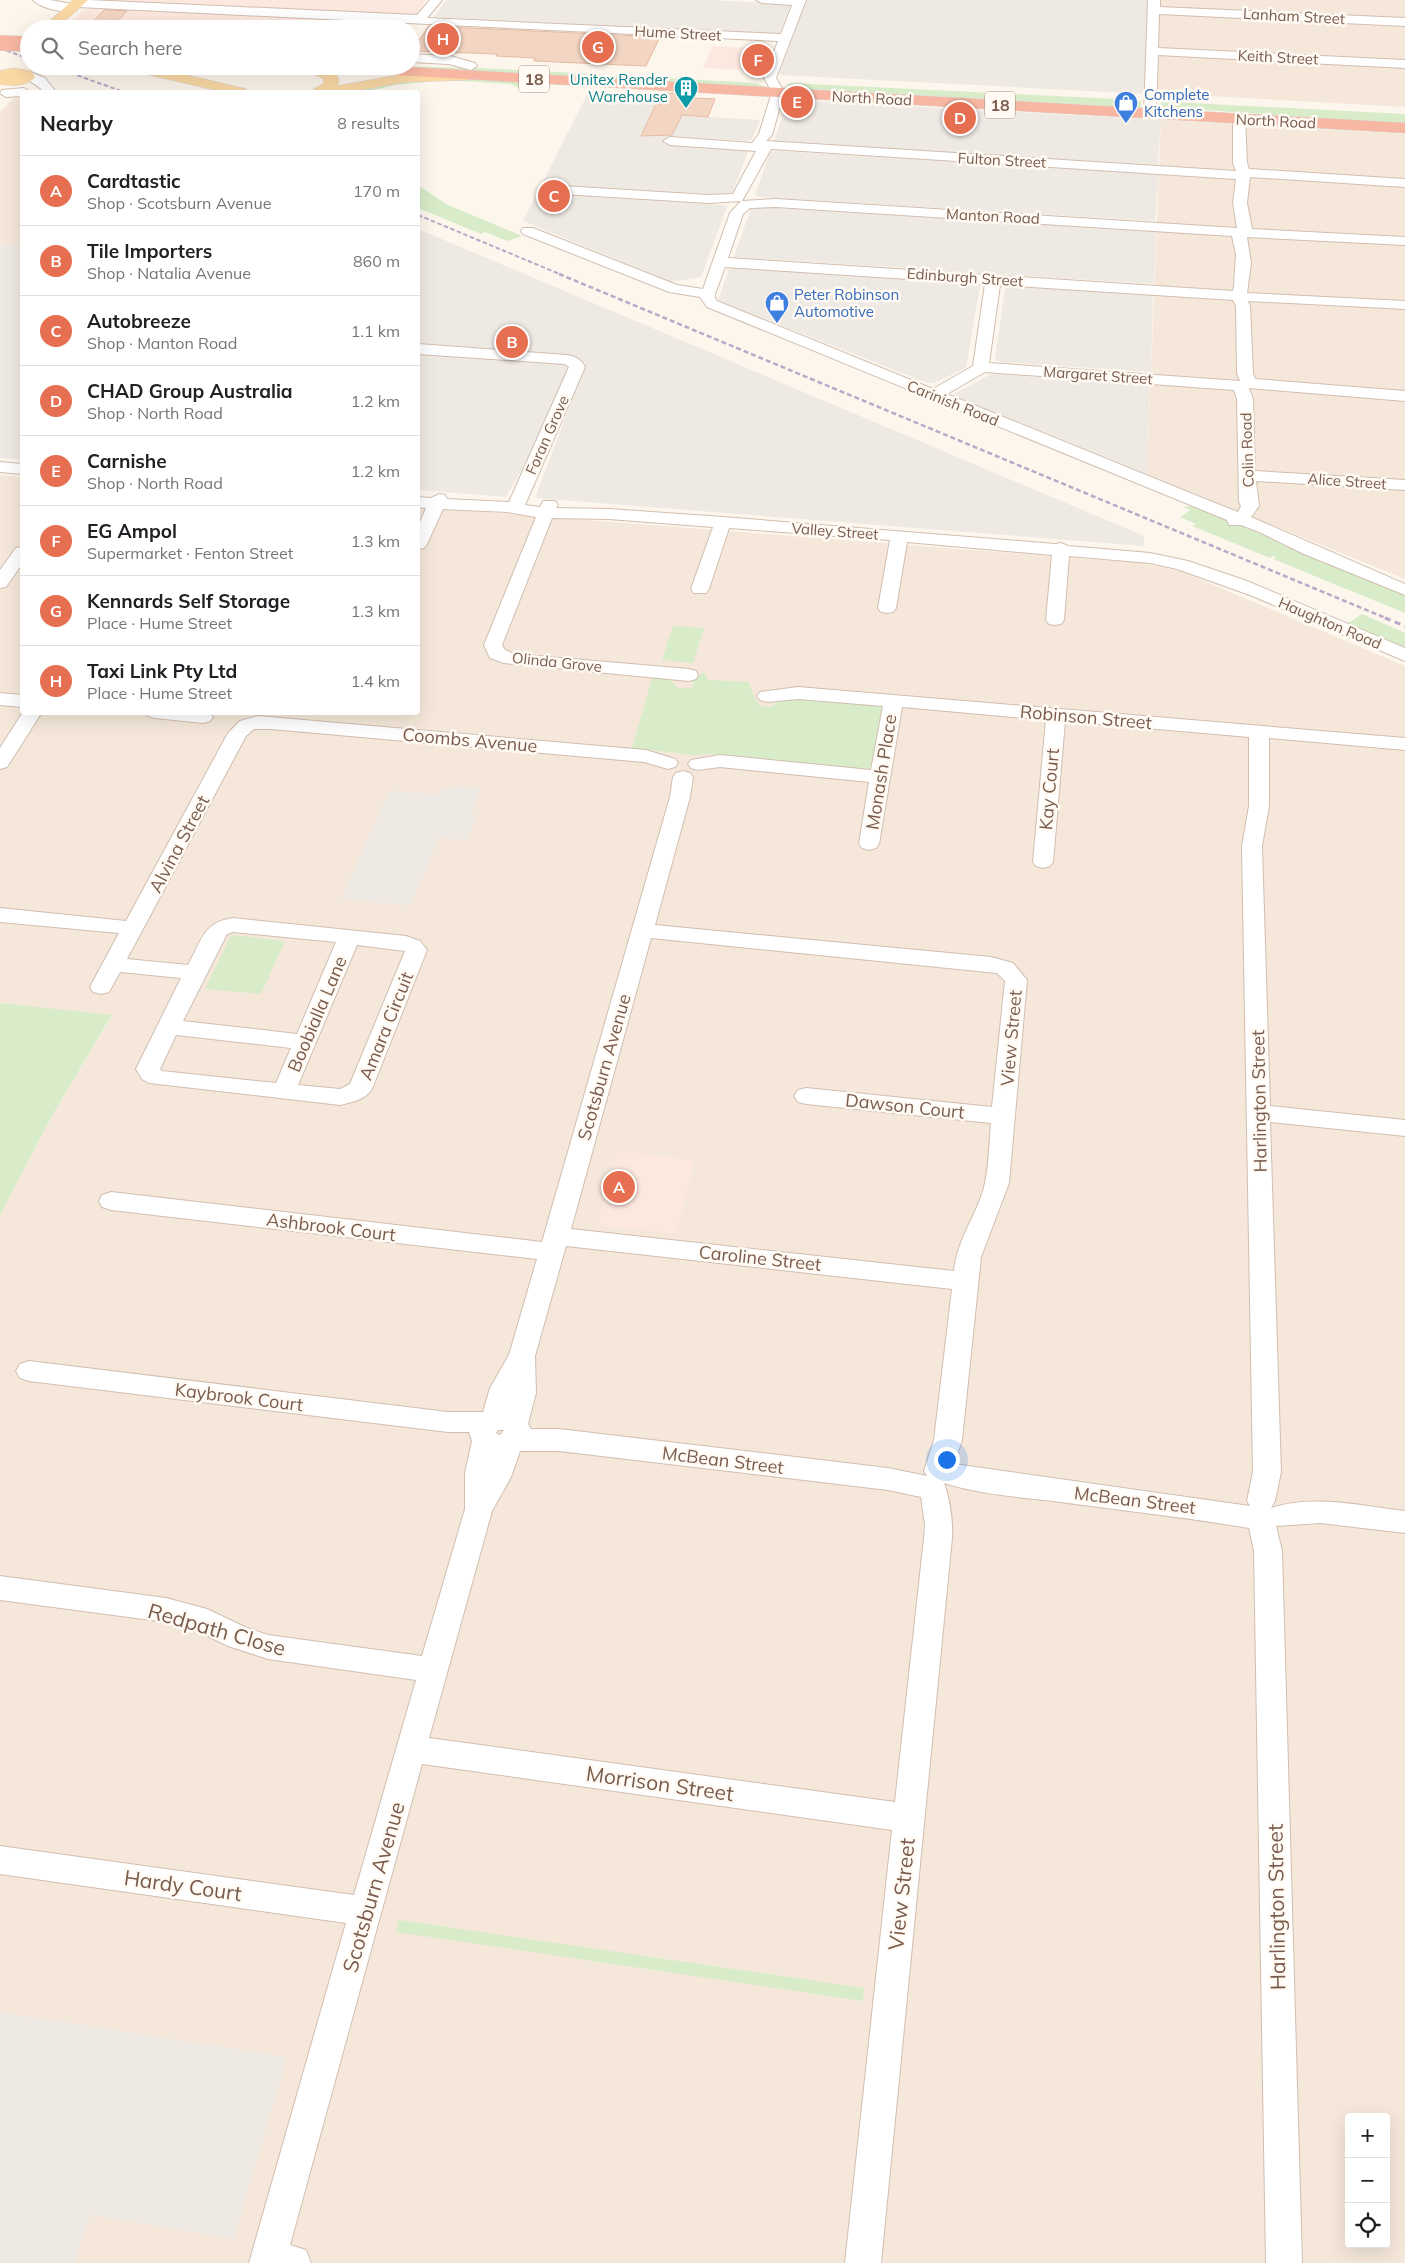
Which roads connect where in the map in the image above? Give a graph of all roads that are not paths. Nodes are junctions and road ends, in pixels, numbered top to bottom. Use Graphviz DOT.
graph roads {
  1 [pos="39,0"];
  2 [pos="436,0"];
  3 [pos="762,0"];
  4 [pos="800,1"];
  5 [pos="77,4"];
  6 [pos="1154,5"];
  7 [pos="396,19"];
  8 [pos="423,19"];
  9 [pos="61,20"];
  10 [pos="1405,22"];
  11 [pos="786,38"];
  12 [pos="0,43"];
  13 [pos="20,44"];
  14 [pos="1151,51"];
  15 [pos="420,58"];
  16 [pos="20,60"];
  17 [pos="1405,64"];
  18 [pos="420,65"];
  19 [pos="420,70"];
  20 [pos="472,71"];
  21 [pos="139,75"];
  22 [pos="167,75"];
  23 [pos="327,75"];
  24 [pos="361,75"];
  25 [pos="8,77"];
  26 [pos="770,78"];
  27 [pos="910,85"];
  28 [pos="36,90"];
  29 [pos="48,90"];
  30 [pos="208,90"];
  31 [pos="232,90"];
  32 [pos="322,90"];
  33 [pos="340,90"];
  34 [pos="343,90"];
  35 [pos="778,92"];
  36 [pos="1145,97"];
  37 [pos="1170,98"];
  38 [pos="1150,114"];
  39 [pos="1239,119"];
  40 [pos="1405,128"];
  41 [pos="670,141"];
  42 [pos="761,146"];
  43 [pos="1240,174"];
  44 [pos="1405,183"];
  45 [pos="546,189"];
  46 [pos="742,201"];
  47 [pos="528,231"];
  48 [pos="1242,231"];
  49 [pos="1405,241"];
  50 [pos="720,262"];
  51 [pos="993,279"];
  52 [pos="1243,295"];
  53 [pos="708,297"];
  54 [pos="1405,305"];
  55 [pos="420,349"];
  56 [pos="981,367"];
  57 [pos="1245,385"];
  58 [pos="933,395"];
  59 [pos="1405,396"];
  60 [pos="0,467"];
  61 [pos="20,468"];
  62 [pos="1248,473"];
  63 [pos="1405,485"];
  64 [pos="420,497"];
  65 [pos="438,501"];
  66 [pos="420,502"];
  67 [pos="516,506"];
  68 [pos="548,509"];
  69 [pos="1234,517"];
  70 [pos="723,522"];
  71 [pos="899,536"];
  72 [pos="420,540"];
  73 [pos="1061,548"];
  74 [pos="20,555"];
  75 [pos="1162,557"];
  76 [pos="0,583"];
  77 [pos="700,588"];
  78 [pos="1405,590"];
  79 [pos="887,608"];
  80 [pos="1055,620"];
  81 [pos="1405,655"];
  82 [pos="690,677"];
  83 [pos="763,697"];
  84 [pos="0,699"];
  85 [pos="20,701"];
  86 [pos="893,701"];
  87 [pos="31,715"];
  88 [pos="184,715"];
  89 [pos="1056,715"];
  90 [pos="203,717"];
  91 [pos="336,720"];
  92 [pos="271,723"];
  93 [pos="1259,731"];
  94 [pos="1405,744"];
  95 [pos="0,763"];
  96 [pos="683,768"];
  97 [pos="880,777"];
  98 [pos="870,844"];
  99 [pos="1043,862"];
  100 [pos="0,915"];
  101 [pos="134,928"];
  102 [pos="642,930"];
  103 [pos="349,937"];
  104 [pos="114,964"];
  105 [pos="195,973"];
  106 [pos="101,987"];
  107 [pos="168,1027"];
  108 [pos="304,1042"];
  109 [pos="284,1091"];
  110 [pos="806,1096"];
  111 [pos="1260,1113"];
  112 [pos="1004,1116"];
  113 [pos="1405,1128"];
  114 [pos="111,1201"];
  115 [pos="554,1244"];
  116 [pos="965,1282"];
  117 [pos="29,1371"];
  118 [pos="501,1431"];
  119 [pos="943,1481"];
  120 [pos="1267,1516"];
  121 [pos="1405,1522"];
  122 [pos="0,1588"];
  123 [pos="434,1670"];
  124 [pos="412,1749"];
  125 [pos="908,1818"];
  126 [pos="0,1860"];
  127 [pos="366,1911"];
  128 [pos="276,2262"];
  129 [pos="863,2263"];
  130 [pos="1284,2263"];
  1 -- 5 [label="street"];
  2 -- 8 [label="street"];
  3 -- 4 [label="street"];
  4 -- 11 [label="street"];
  5 -- 7 [label="street, Hume Street"];
  5 -- 9 [label="main road"];
  6 -- 10 [label="street, Lanham Street"];
  6 -- 14 [label="street"];
  7 -- 8 [label="street, Hume Street"];
  8 -- 11 [label="street, Hume Street"];
  11 -- 26 [label="street"];
  12 -- 13 [label="highway, bridge"];
  14 -- 17 [label="street, Keith Street"];
  14 -- 36 [label="street"];
  15 -- 20 [label="street, North Road"];
  16 -- 25 [label="highway"];
  18 -- 20 [label="highway, North Road / 18"];
  19 -- 20 [label="highway, North Road / 18"];
  20 -- 26 [label="highway, North Road / 18"];
  20 -- 34 [label="main road"];
  20 -- 35 [label="highway, North Road / 18"];
  21 -- 30 [label="main road"];
  22 -- 31 [label="main road"];
  23 -- 32 [label="main road"];
  24 -- 33 [label="main road"];
  25 -- 28 [label="street"];
  25 -- 29 [label="street"];
  26 -- 27 [label="highway, North Road / 18"];
  26 -- 35 [label="street"];
  35 -- 38 [label="highway, North Road / 18"];
  35 -- 42 [label="street"];
  36 -- 37 [label="highway"];
  36 -- 38 [label="street"];
  38 -- 39 [label="highway, North Road / 18"];
  39 -- 40 [label="highway, North Road / 18"];
  39 -- 43 [label="street, Colin Road"];
  41 -- 42 [label="street, Fulton Street"];
  42 -- 43 [label="street, Fulton Street"];
  42 -- 46 [label="street"];
  43 -- 44 [label="street, Fulton Street"];
  43 -- 48 [label="street, Colin Road"];
  45 -- 46 [label="street, Manton Road"];
  46 -- 48 [label="street, Manton Road"];
  46 -- 50 [label="street"];
  47 -- 53 [label="street, Carinish Road"];
  48 -- 49 [label="street, Manton Road"];
  48 -- 52 [label="street, Colin Road"];
  50 -- 51 [label="street, Edinburgh Street"];
  50 -- 53 [label="street"];
  51 -- 52 [label="street, Edinburgh Street"];
  51 -- 56 [label="street"];
  52 -- 54 [label="street, Edinburgh Street"];
  52 -- 57 [label="street, Colin Road"];
  53 -- 58 [label="street, Carinish Road"];
  55 -- 67 [label="street, Foran Grove"];
  56 -- 57 [label="street, Margaret Street"];
  56 -- 58 [label="street"];
  57 -- 59 [label="street, Margaret Street"];
  57 -- 62 [label="street, Colin Road"];
  58 -- 69 [label="street, Carinish Road"];
  60 -- 61 [label="street"];
  62 -- 63 [label="street, Alice Street"];
  62 -- 69 [label="street, Colin Road"];
  64 -- 65 [label="street, Valley Street"];
  65 -- 66 [label="street, Valley Street"];
  65 -- 67 [label="street, Valley Street"];
  65 -- 72 [label="street"];
  67 -- 68 [label="street, Valley Street"];
  68 -- 70 [label="street, Valley Street"];
  68 -- 82 [label="street, Olinda Grove"];
  69 -- 78 [label="street, Carinish Road"];
  70 -- 71 [label="street, Valley Street"];
  70 -- 77 [label="street"];
  71 -- 73 [label="street, Valley Street"];
  71 -- 79 [label="street"];
  73 -- 75 [label="street, Valley Street"];
  73 -- 80 [label="street"];
  74 -- 76 [label="street"];
  75 -- 81 [label="street, Haughton Road"];
  83 -- 86 [label="street, Robinson Street"];
  84 -- 85 [label="street"];
  86 -- 89 [label="street, Robinson Street"];
  86 -- 97 [label="street, Monash Place"];
  87 -- 95 [label="street"];
  88 -- 90 [label="street"];
  89 -- 93 [label="street, Robinson Street"];
  89 -- 99 [label="street, Kay Court"];
  91 -- 92 [label="street, Coombs Avenue"];
  91 -- 96 [label="street, Coombs Avenue"];
  92 -- 101 [label="street, Alvina Street"];
  93 -- 94 [label="street, Robinson Street"];
  93 -- 111 [label="street, Harlington Street"];
  96 -- 97 [label="street, Coombs Avenue"];
  96 -- 102 [label="street, Scotsburn Avenue"];
  97 -- 98 [label="street, Monash Place"];
  100 -- 101 [label="street"];
  101 -- 104 [label="street, Alvina Street"];
  102 -- 112 [label="street, View Street"];
  102 -- 115 [label="street, Scotsburn Avenue"];
  103 -- 105 [label="street, Amara Circuit"];
  103 -- 108 [label="street, Boobialla Lane"];
  103 -- 109 [label="street, Amara Circuit"];
  104 -- 105 [label="street"];
  104 -- 106 [label="street, Alvina Street"];
  105 -- 107 [label="street, Amara Circuit"];
  107 -- 108 [label="street"];
  107 -- 109 [label="street, Amara Circuit"];
  108 -- 109 [label="street, Boobialla Lane"];
  110 -- 112 [label="street, Dawson Court"];
  111 -- 113 [label="street"];
  111 -- 120 [label="street, Harlington Street"];
  112 -- 116 [label="street, View Street"];
  114 -- 115 [label="street, Ashbrook Court"];
  115 -- 116 [label="street, Caroline Street"];
  115 -- 118 [label="street, Scotsburn Avenue"];
  116 -- 119 [label="street, View Street"];
  117 -- 118 [label="street, Kaybrook Court"];
  118 -- 119 [label="street, McBean Street"];
  118 -- 123 [label="street, Scotsburn Avenue"];
  119 -- 120 [label="street, McBean Street"];
  119 -- 125 [label="street, View Street"];
  120 -- 121 [label="street, McBean Street"];
  120 -- 130 [label="street, Harlington Street"];
  122 -- 123 [label="street, Redpath Close"];
  123 -- 124 [label="street, Scotsburn Avenue"];
  124 -- 125 [label="street, Morrison Street"];
  124 -- 127 [label="street, Scotsburn Avenue"];
  125 -- 129 [label="street, View Street"];
  126 -- 127 [label="street, Hardy Court"];
  127 -- 128 [label="street, Scotsburn Avenue"];
}
